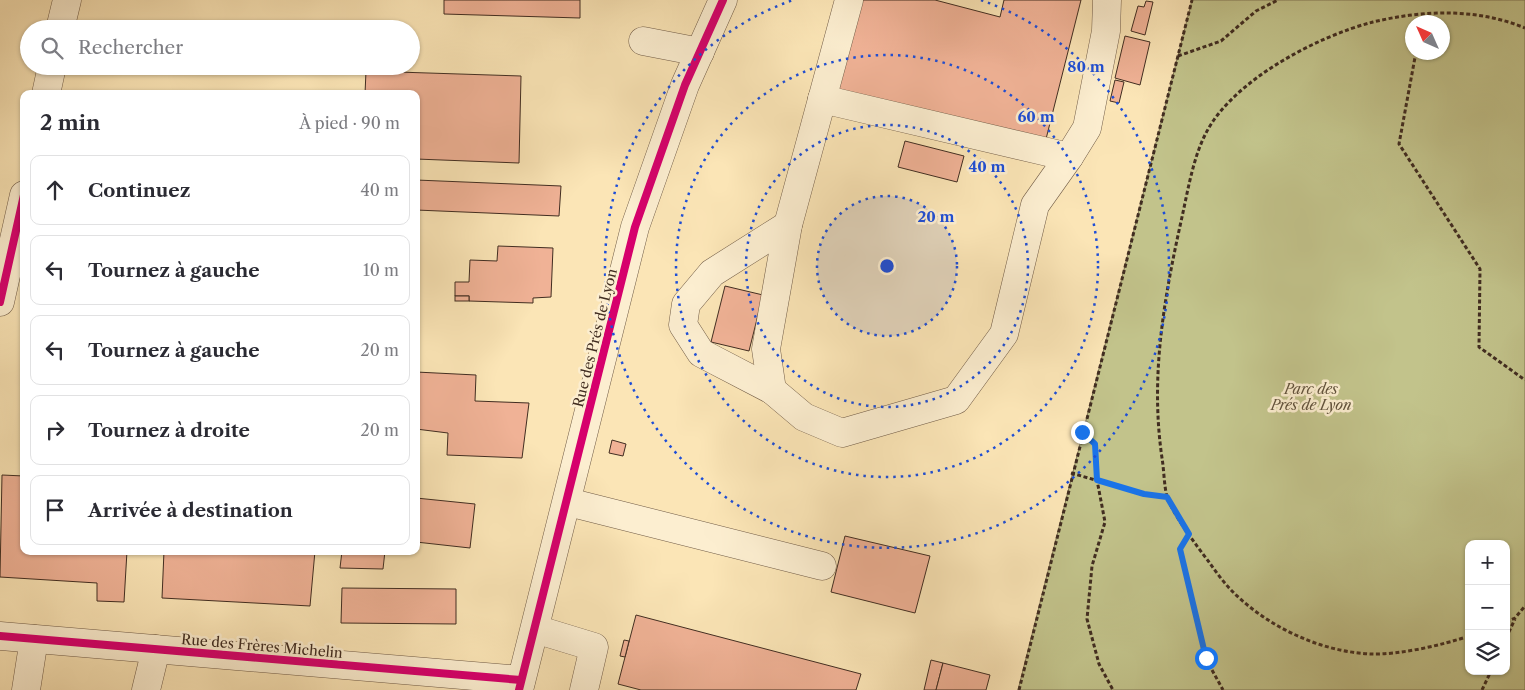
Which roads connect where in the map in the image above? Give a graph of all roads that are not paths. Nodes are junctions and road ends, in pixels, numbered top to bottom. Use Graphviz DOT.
graph roads {
  1 [pos="67,0"];
  2 [pos="722,0"];
  3 [pos="849,0"];
  4 [pos="1107,0"];
  5 [pos="62,20"];
  6 [pos="643,41"];
  7 [pos="700,52"];
  8 [pos="50,75"];
  9 [pos="47,90"];
  10 [pos="822,99"];
  11 [pos="1069,157"];
  12 [pos="20,210"];
  13 [pos="788,225"];
  14 [pos="3,275"];
  15 [pos="0,302"];
  16 [pos="772,390"];
  17 [pos="568,502"];
  18 [pos="822,566"];
  19 [pos="535,629"];
  20 [pos="0,636"];
  21 [pos="34,639"];
  22 [pos="156,649"];
  23 [pos="520,685"];
  24 [pos="26,690"];
  25 [pos="146,690"];
  26 [pos="584,690"];
  1 -- 5 [label="street"];
  2 -- 7 [label="street, Rue des Prés de Lyon"];
  3 -- 10 [label="street"];
  4 -- 11 [label="street"];
  6 -- 7 [label="street"];
  7 -- 17 [label="street, Rue des Prés de Lyon"];
  8 -- 9 [label="street"];
  10 -- 11 [label="street"];
  10 -- 13 [label="street"];
  11 -- 16 [label="street"];
  12 -- 14 [label="street"];
  13 -- 16 [label="street"];
  13 -- 16 [label="street"];
  14 -- 15 [label="street"];
  17 -- 18 [label="street"];
  17 -- 19 [label="street, Rue des Prés de Lyon"];
  19 -- 23 [label="street, Rue des Prés de Lyon"];
  19 -- 26 [label="street"];
  20 -- 21 [label="street, Rue des Frères Michelin"];
  21 -- 22 [label="street, Rue des Frères Michelin"];
  21 -- 24 [label="street"];
  22 -- 23 [label="street, Rue des Frères Michelin"];
  22 -- 25 [label="street"];
}
